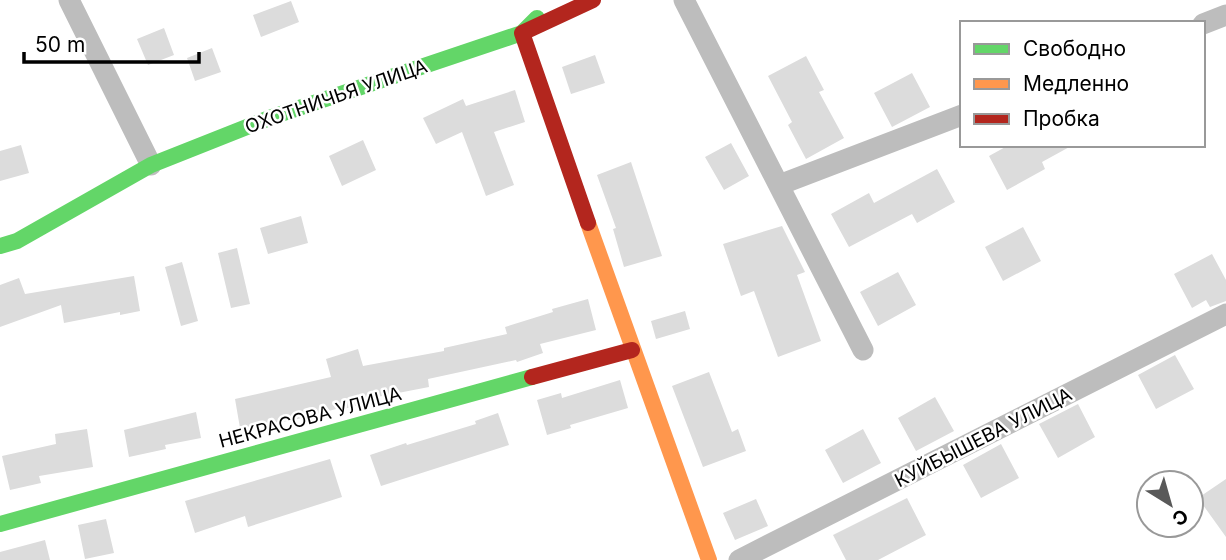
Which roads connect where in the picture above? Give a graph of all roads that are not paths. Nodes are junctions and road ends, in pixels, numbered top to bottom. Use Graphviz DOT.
graph roads {
  1 [pos="69,0"];
  2 [pos="555,0"];
  3 [pos="593,0"];
  4 [pos="684,0"];
  5 [pos="1226,15"];
  6 [pos="1205,22"];
  7 [pos="522,33"];
  8 [pos="960,116"];
  9 [pos="152,165"];
  10 [pos="779,185"];
  11 [pos="0,246"];
  12 [pos="1226,314"];
  13 [pos="632,350"];
  14 [pos="863,350"];
  15 [pos="0,524"];
  16 [pos="709,560"];
  17 [pos="739,560"];
  1 -- 9 [label="street"];
  2 -- 7 [label="street, ОХОТНИЧЬЯ УЛИЦА"];
  3 -- 7 [label="street, ОХОТНИЧЬЯ УЛИЦА"];
  4 -- 10 [label="street"];
  5 -- 6 [label="street"];
  7 -- 9 [label="street, ОХОТНИЧЬЯ УЛИЦА"];
  7 -- 13 [label="street"];
  8 -- 10 [label="street"];
  9 -- 11 [label="street, ОХОТНИЧЬЯ УЛИЦА"];
  10 -- 14 [label="street"];
  12 -- 17 [label="street, КУЙБЫШЕВА УЛИЦА"];
  13 -- 15 [label="street, НЕКРАСОВА УЛИЦА"];
  13 -- 16 [label="street"];
}
